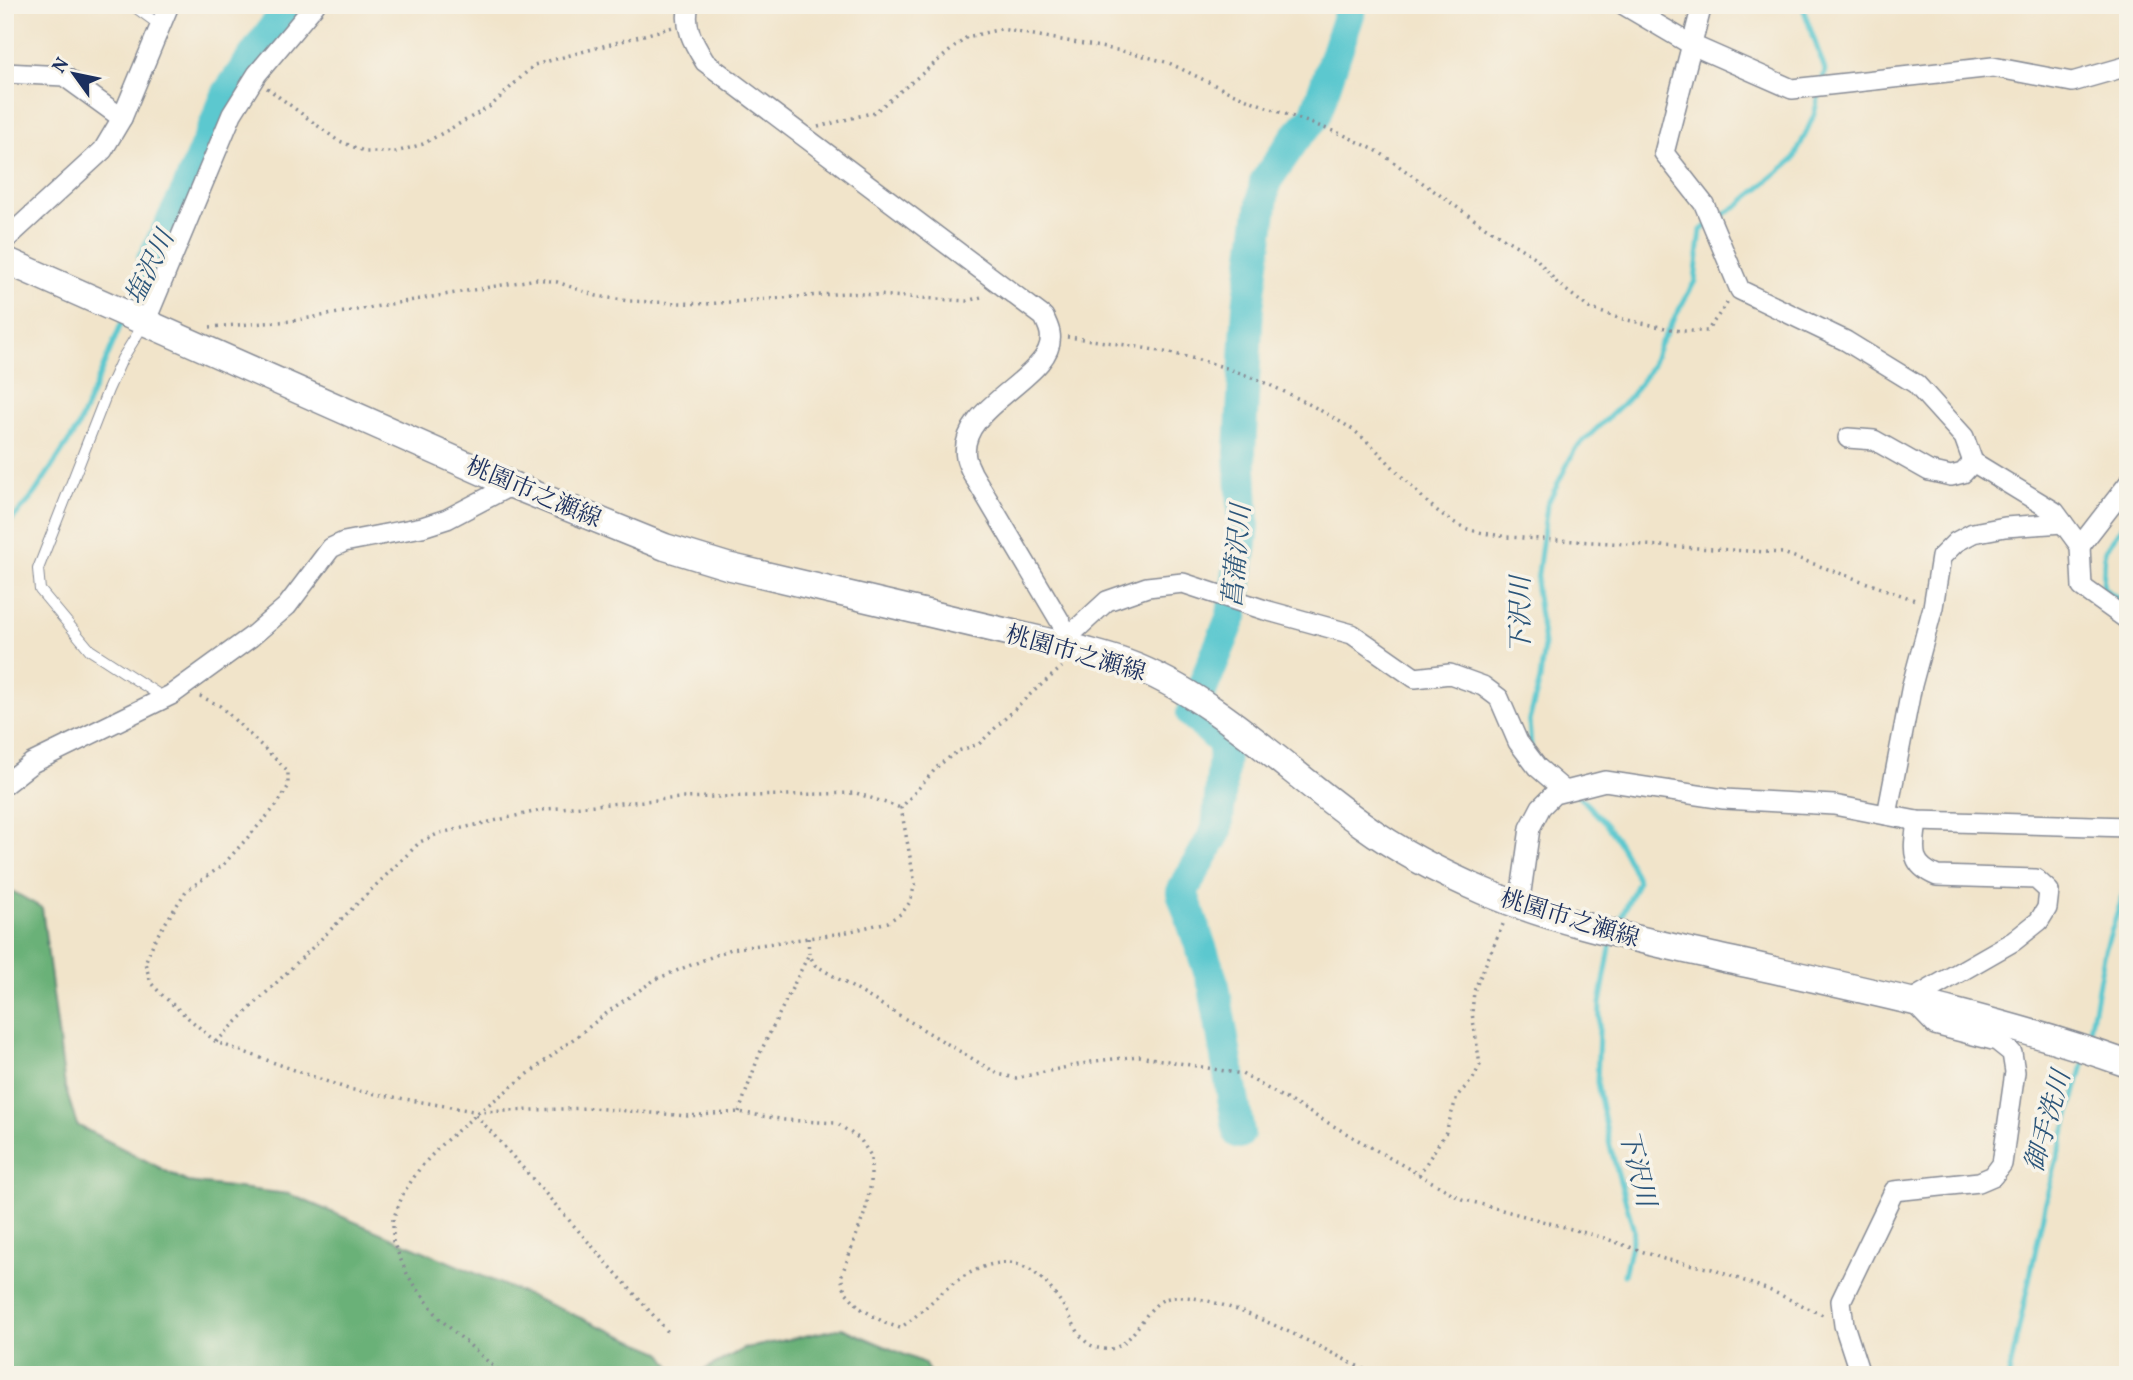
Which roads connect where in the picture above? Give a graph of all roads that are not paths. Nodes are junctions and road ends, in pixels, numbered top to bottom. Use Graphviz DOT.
graph roads {
  1 [pos="132,5"];
  2 [pos="169,5"];
  3 [pos="315,5"];
  4 [pos="1623,5"];
  5 [pos="1703,5"];
  6 [pos="689,14"];
  7 [pos="161,26"];
  8 [pos="1692,45"];
  9 [pos="2128,66"];
  10 [pos="5,74"];
  11 [pos="122,118"];
  12 [pos="5,240"];
  13 [pos="5,260"];
  14 [pos="145,320"];
  15 [pos="1848,439"];
  16 [pos="1973,462"];
  17 [pos="2128,484"];
  18 [pos="512,485"];
  19 [pos="2063,523"];
  20 [pos="2080,546"];
  21 [pos="2128,620"];
  22 [pos="1076,645"];
  23 [pos="164,698"];
  24 [pos="5,784"];
  25 [pos="1565,790"];
  26 [pos="1887,815"];
  27 [pos="1917,821"];
  28 [pos="2120,827"];
  29 [pos="1516,904"];
  30 [pos="1911,1000"];
  31 [pos="2119,1060"];
  32 [pos="1858,1375"];
  1 -- 7 [label="lane"];
  2 -- 7 [label="street"];
  3 -- 14 [label="street"];
  4 -- 8 [label="street"];
  5 -- 8 [label="street"];
  6 -- 22 [label="street"];
  7 -- 11 [label="street"];
  8 -- 9 [label="street"];
  8 -- 16 [label="street"];
  10 -- 11 [label="street"];
  11 -- 12 [label="street"];
  13 -- 14 [label="main road, 桃園市之瀬線"];
  14 -- 18 [label="main road, 桃園市之瀬線"];
  14 -- 23 [label="lane"];
  15 -- 16 [label="street"];
  16 -- 19 [label="street"];
  17 -- 20 [label="street"];
  18 -- 22 [label="main road, 桃園市之瀬線"];
  18 -- 23 [label="street"];
  19 -- 20 [label="street"];
  19 -- 26 [label="street"];
  20 -- 21 [label="street"];
  22 -- 25 [label="street"];
  22 -- 29 [label="main road, 桃園市之瀬線"];
  23 -- 24 [label="street"];
  25 -- 26 [label="street"];
  25 -- 29 [label="street"];
  26 -- 27 [label="street"];
  27 -- 28 [label="street"];
  27 -- 30 [label="street"];
  29 -- 30 [label="main road, 桃園市之瀬線"];
  30 -- 31 [label="main road, 桃園市之瀬線"];
  30 -- 32 [label="street"];
}
